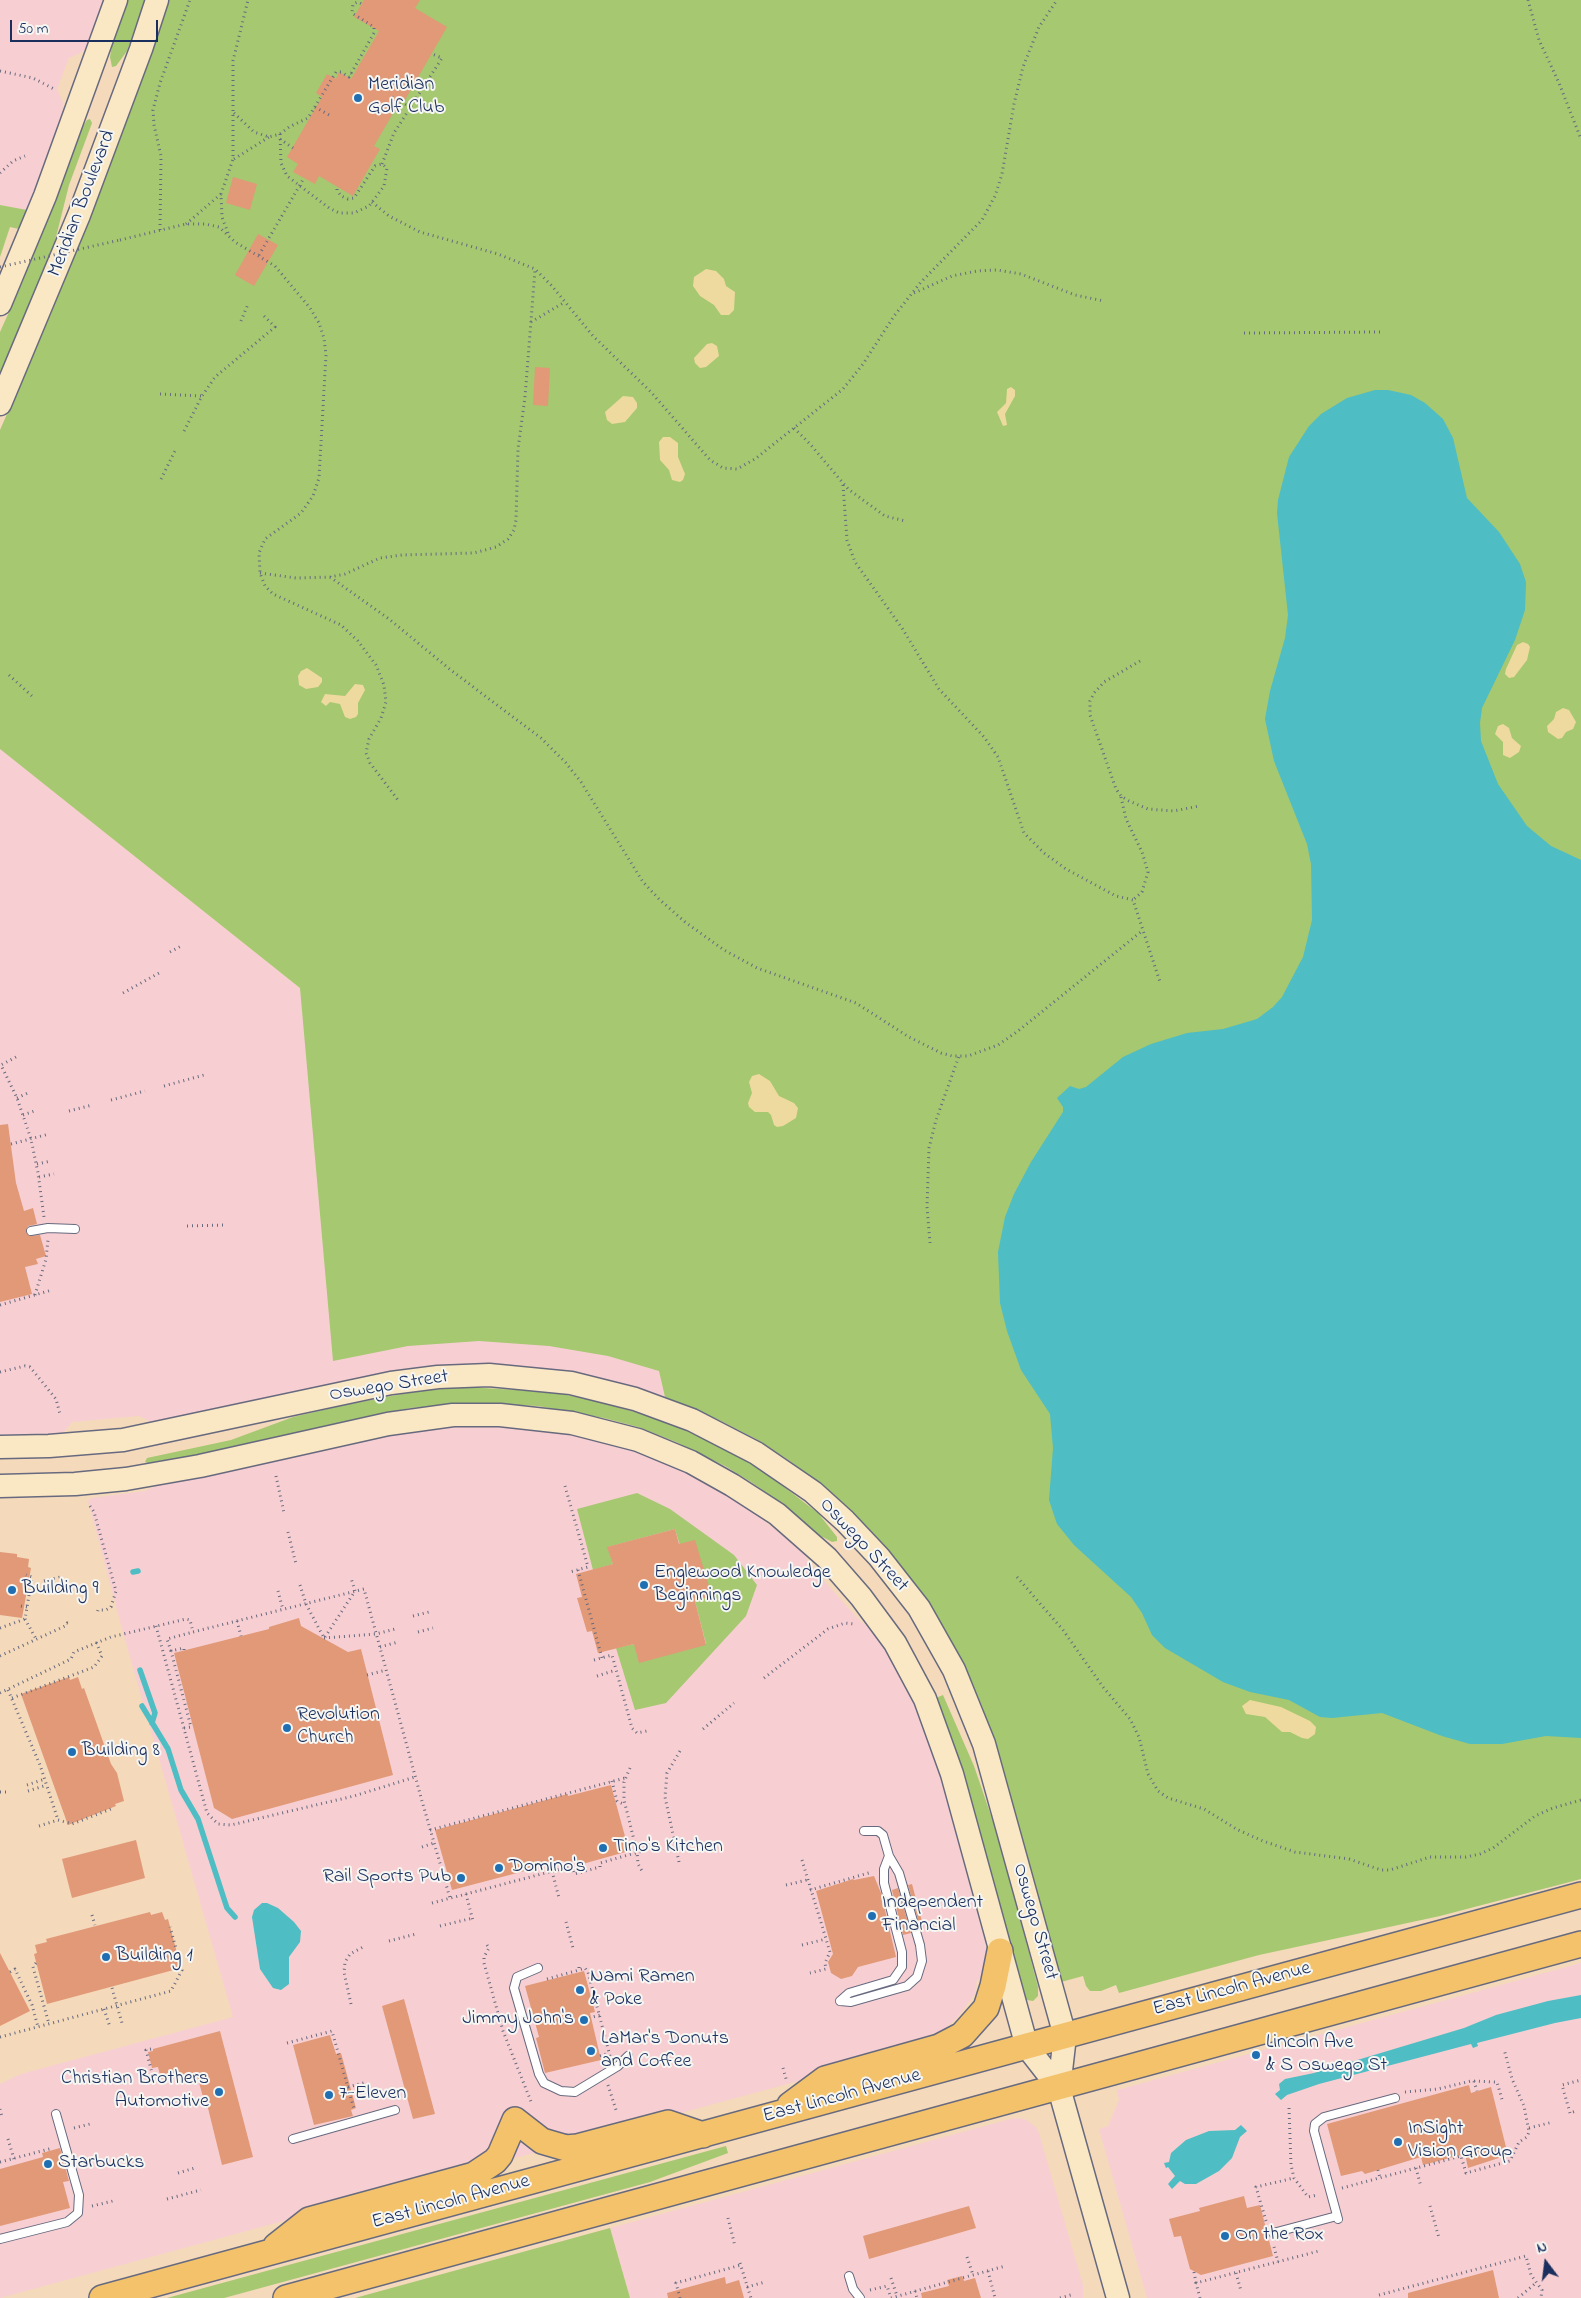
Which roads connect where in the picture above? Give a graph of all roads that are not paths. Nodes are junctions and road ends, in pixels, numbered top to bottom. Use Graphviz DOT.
graph roads {
  1 [pos="116,0"];
  2 [pos="157,0"];
  3 [pos="0,304"];
  4 [pos="0,404"];
  5 [pos="75,1229"];
  6 [pos="31,1231"];
  7 [pos="0,1447"];
  8 [pos="0,1486"];
  9 [pos="864,1831"];
  10 [pos="889,1856"];
  11 [pos="1581,1895"];
  12 [pos="1581,1944"];
  13 [pos="1000,1951"];
  14 [pos="538,1968"];
  15 [pos="1065,2036"];
  16 [pos="1027,2046"];
  17 [pos="628,2056"];
  18 [pos="1059,2088"];
  19 [pos="1395,2098"];
  20 [pos="394,2110"];
  21 [pos="56,2114"];
  22 [pos="778,2114"];
  23 [pos="702,2134"];
  24 [pos="293,2140"];
  25 [pos="1273,2233"];
  26 [pos="0,2239"];
  27 [pos="267,2253"];
  28 [pos="849,2276"];
  29 [pos="862,2295"];
  30 [pos="102,2298"];
  31 [pos="286,2298"];
  32 [pos="1118,2298"];
  1 -- 3 [label="main road, Meridian Boulevard"];
  2 -- 4 [label="main road, Meridian Boulevard"];
  5 -- 6 [label="lane"];
  7 -- 15 [label="main road, Oswego Street"];
  8 -- 13 [label="main road, Oswego Street"];
  9 -- 10 [label="lane"];
  10 -- 10 [label="lane"];
  11 -- 15 [label="main road, East Lincoln Avenue"];
  12 -- 18 [label="main road"];
  13 -- 16 [label="main road, Oswego Street"];
  13 -- 22 [label="main road"];
  14 -- 17 [label="lane"];
  15 -- 16 [label="main road, East Lincoln Avenue"];
  15 -- 18 [label="main road, Oswego Street"];
  16 -- 18 [label="main road, Oswego Street"];
  16 -- 22 [label="main road, East Lincoln Avenue"];
  18 -- 31 [label="main road"];
  18 -- 32 [label="main road, Oswego Street"];
  19 -- 25 [label="lane"];
  20 -- 24 [label="lane"];
  21 -- 26 [label="lane"];
  22 -- 23 [label="main road, East Lincoln Avenue"];
  23 -- 27 [label="main road, East Lincoln Avenue"];
  23 -- 27 [label="main road"];
  27 -- 30 [label="main road, East Lincoln Avenue"];
  28 -- 29 [label="lane"];
}
